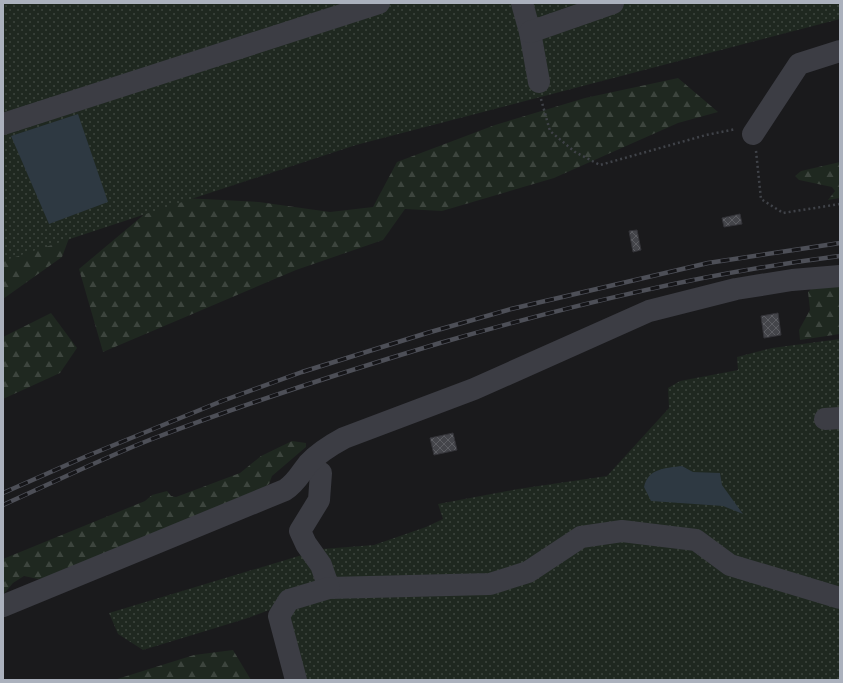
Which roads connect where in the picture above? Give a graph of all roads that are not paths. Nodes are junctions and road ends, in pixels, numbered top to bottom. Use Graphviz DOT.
graph roads {
  1 [pos="379,3"];
  2 [pos="522,3"];
  3 [pos="613,3"];
  4 [pos="530,32"];
  5 [pos="840,51"];
  6 [pos="539,82"];
  7 [pos="3,124"];
  8 [pos="753,134"];
  9 [pos="840,276"];
  10 [pos="322,473"];
  11 [pos="329,588"];
  12 [pos="840,598"];
  13 [pos="3,606"];
  14 [pos="296,680"];
  1 -- 7 [label="lane"];
  2 -- 4 [label="lane"];
  3 -- 4 [label="lane"];
  4 -- 6 [label="lane"];
  5 -- 8 [label="lane"];
  9 -- 13 [label="lane"];
  10 -- 11 [label="lane"];
  11 -- 12 [label="lane"];
  11 -- 14 [label="lane"];
}
